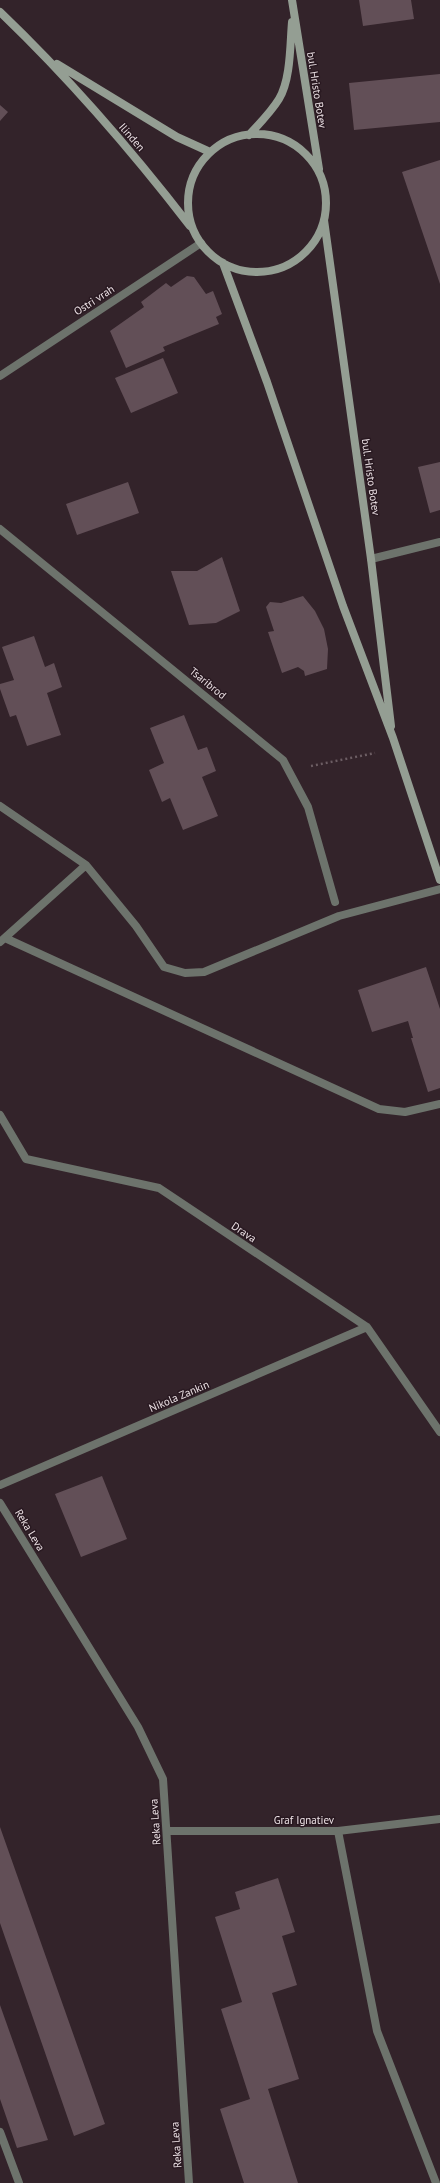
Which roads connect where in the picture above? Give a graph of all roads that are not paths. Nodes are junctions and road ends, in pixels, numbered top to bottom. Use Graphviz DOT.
graph roads {
  1 [pos="292,0"];
  2 [pos="294,11"];
  3 [pos="0,12"];
  4 [pos="49,59"];
  5 [pos="249,135"];
  6 [pos="210,152"];
  7 [pos="319,172"];
  8 [pos="324,220"];
  9 [pos="194,232"];
  10 [pos="201,243"];
  11 [pos="223,263"];
  12 [pos="0,376"];
  13 [pos="0,529"];
  14 [pos="440,542"];
  15 [pos="371,559"];
  16 [pos="393,738"];
  17 [pos="0,806"];
  18 [pos="86,865"];
  19 [pos="440,880"];
  20 [pos="440,889"];
  21 [pos="335,902"];
  22 [pos="3,940"];
  23 [pos="440,1104"];
  24 [pos="0,1115"];
  25 [pos="367,1327"];
  26 [pos="440,1432"];
  27 [pos="0,1485"];
  28 [pos="0,1503"];
  29 [pos="440,1819"];
  30 [pos="167,1831"];
  31 [pos="338,1831"];
  32 [pos="0,2132"];
  33 [pos="19,2183"];
  34 [pos="189,2183"];
  35 [pos="436,2183"];
  1 -- 2 [label="street, bul. Hristo Botev"];
  2 -- 5 [label="street, bul. Hristo Botev"];
  2 -- 7 [label="street, bul. Hristo Botev"];
  3 -- 4 [label="street, Ilinden"];
  4 -- 6 [label="street, Ilinden"];
  4 -- 9 [label="street, Ilinden"];
  5 -- 6 [label="street"];
  5 -- 7 [label="street"];
  6 -- 9 [label="street"];
  7 -- 8 [label="street"];
  8 -- 11 [label="street"];
  8 -- 15 [label="street, bul. Hristo Botev"];
  9 -- 10 [label="street"];
  10 -- 11 [label="street"];
  10 -- 12 [label="street, Ostri vrah"];
  11 -- 16 [label="street, bul. Hristo Botev"];
  13 -- 21 [label="street, Tsaribrod"];
  14 -- 15 [label="street"];
  15 -- 16 [label="street, bul. Hristo Botev"];
  16 -- 19 [label="street, bul. Hristo Botev"];
  17 -- 18 [label="street"];
  18 -- 20 [label="street"];
  18 -- 22 [label="street"];
  22 -- 23 [label="street"];
  24 -- 25 [label="street, Drava"];
  25 -- 26 [label="street, Drava"];
  25 -- 27 [label="street, Nikola Zankin"];
  28 -- 30 [label="street, Reka Leva"];
  29 -- 31 [label="street, Graf Ignatiev"];
  30 -- 31 [label="street, Graf Ignatiev"];
  30 -- 34 [label="street, Reka Leva"];
  31 -- 35 [label="street"];
  32 -- 33 [label="street"];
}
